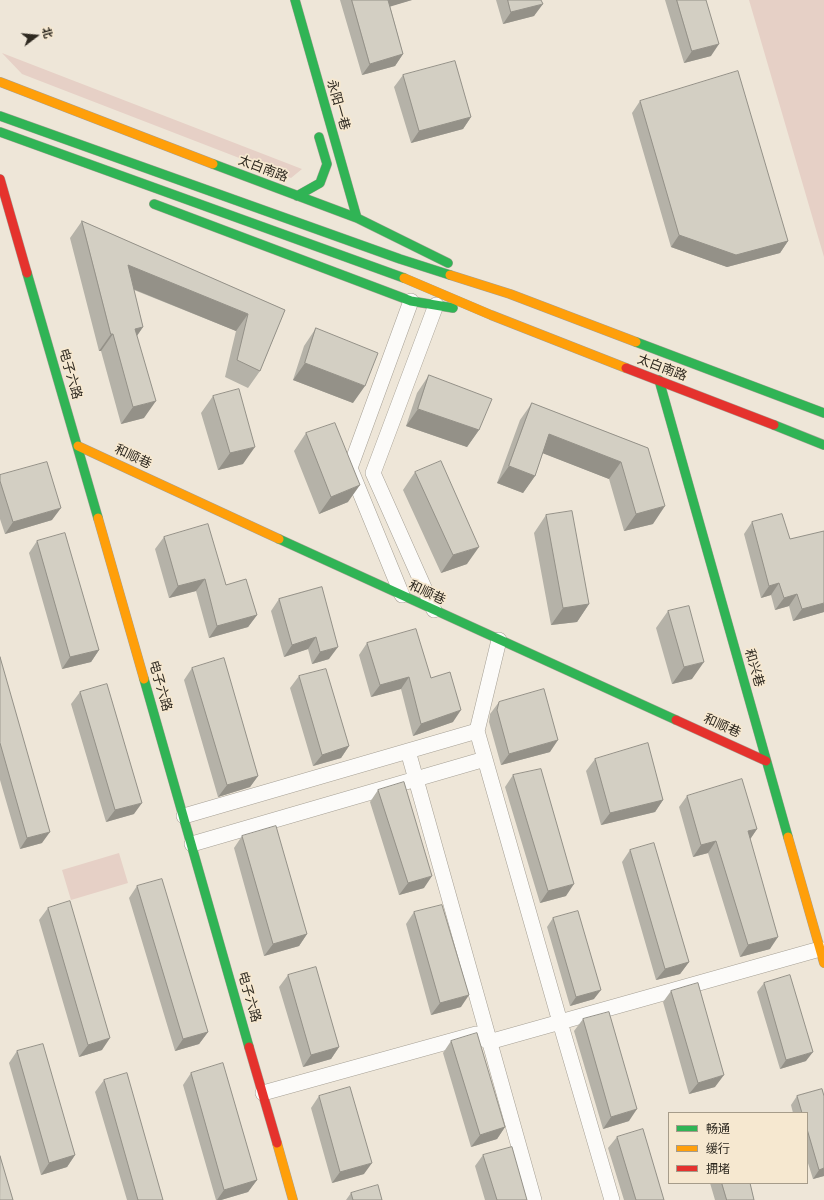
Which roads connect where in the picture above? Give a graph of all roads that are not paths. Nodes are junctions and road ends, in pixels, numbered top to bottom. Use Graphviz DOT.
graph roads {
  1 [pos="295,0"];
  2 [pos="0,82"];
  3 [pos="0,116"];
  4 [pos="316,127"];
  5 [pos="0,132"];
  6 [pos="0,179"];
  7 [pos="297,196"];
  8 [pos="145,200"];
  9 [pos="357,218"];
  10 [pos="510,294"];
  11 [pos="411,301"];
  12 [pos="436,305"];
  13 [pos="491,315"];
  14 [pos="659,380"];
  15 [pos="824,413"];
  16 [pos="824,445"];
  17 [pos="78,446"];
  18 [pos="402,595"];
  19 [pos="434,610"];
  20 [pos="499,640"];
  21 [pos="477,731"];
  22 [pos="408,751"];
  23 [pos="485,759"];
  24 [pos="766,761"];
  25 [pos="416,779"];
  26 [pos="184,816"];
  27 [pos="192,844"];
  28 [pos="822,956"];
  29 [pos="560,1022"];
  30 [pos="489,1042"];
  31 [pos="263,1093"];
  32 [pos="293,1200"];
  33 [pos="534,1200"];
  34 [pos="612,1200"];
  1 -- 9 [label="street, 永阳一巷"];
  2 -- 7 [label="street, 太白南路"];
  3 -- 10 [label="street, 太白南路"];
  4 -- 7 [label="street, 永阳一巷"];
  5 -- 13 [label="street, 太白南路"];
  6 -- 17 [label="street, 电子六路"];
  7 -- 9 [label="street, 太白南路"];
  8 -- 11 [label="street, 太白南路"];
  9 -- 10 [label="street, 太白南路"];
  10 -- 15 [label="street, 太白南路"];
  11 -- 12 [label="street, 太白南路"];
  11 -- 18 [label="street"];
  12 -- 13 [label="street, 太白南路"];
  12 -- 19 [label="street"];
  13 -- 14 [label="street, 太白南路"];
  14 -- 16 [label="street, 太白南路"];
  14 -- 24 [label="street, 和兴巷"];
  17 -- 18 [label="street, 和顺巷"];
  17 -- 26 [label="street, 电子六路"];
  18 -- 19 [label="street, 和顺巷"];
  19 -- 20 [label="street, 和顺巷"];
  20 -- 21 [label="street"];
  20 -- 24 [label="street, 和顺巷"];
  21 -- 22 [label="street"];
  21 -- 23 [label="street"];
  22 -- 25 [label="street"];
  22 -- 26 [label="street"];
  23 -- 25 [label="street"];
  23 -- 29 [label="street"];
  24 -- 28 [label="street, 和兴巷"];
  25 -- 27 [label="street"];
  25 -- 30 [label="street"];
  26 -- 27 [label="street, 电子六路"];
  27 -- 31 [label="street, 电子六路"];
  28 -- 29 [label="street"];
  29 -- 30 [label="street"];
  29 -- 34 [label="street"];
  30 -- 31 [label="street"];
  30 -- 33 [label="street"];
  31 -- 32 [label="street, 电子六路"];
}
